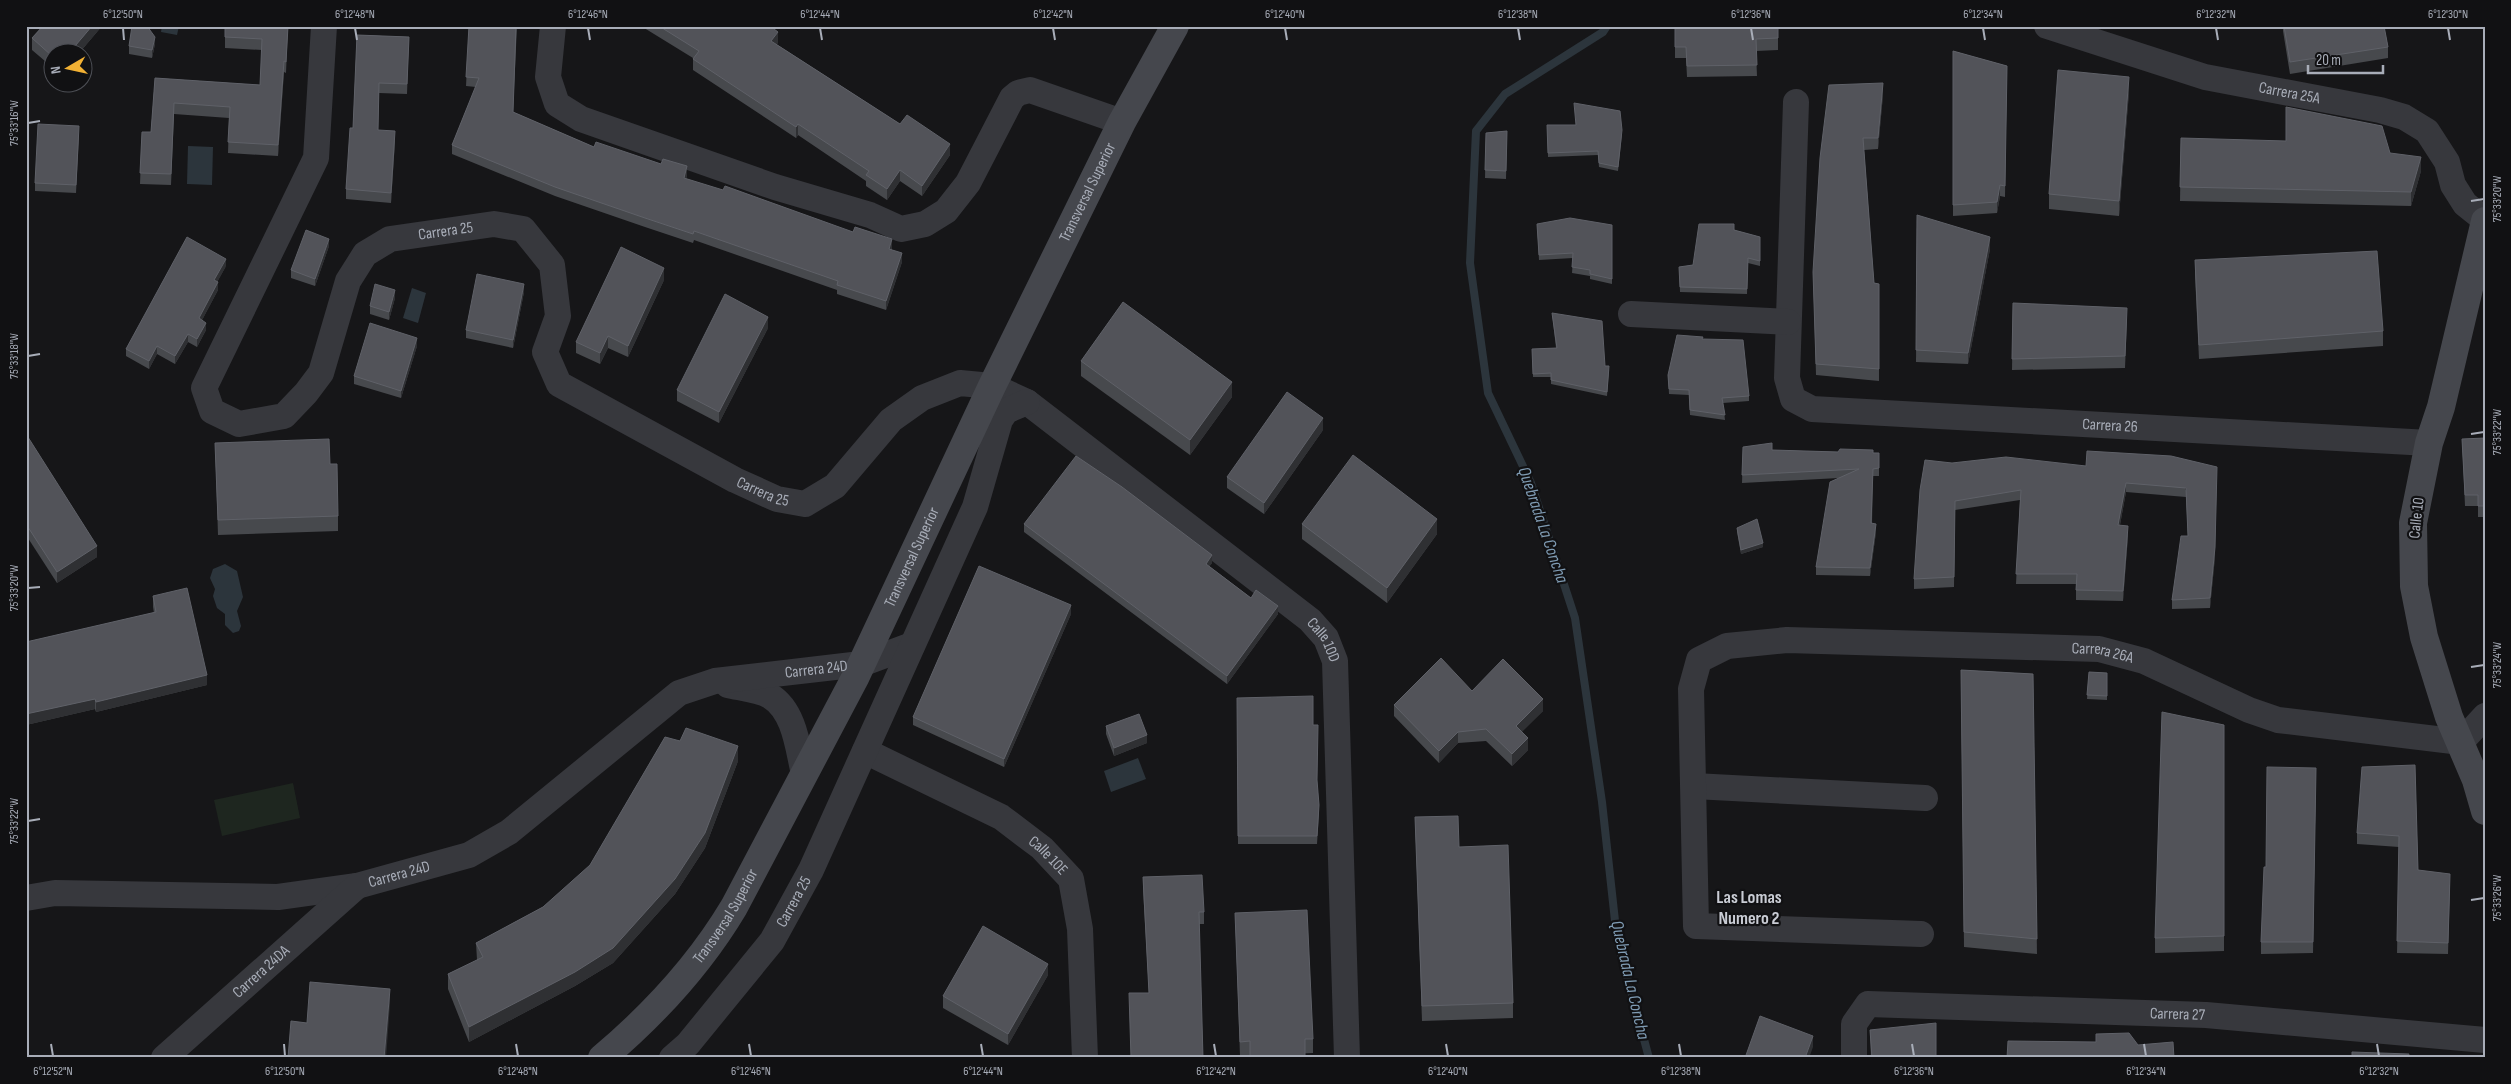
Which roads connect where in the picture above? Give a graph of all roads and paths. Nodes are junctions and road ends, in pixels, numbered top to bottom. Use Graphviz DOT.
graph roads {
  1 [pos="324,26"];
  2 [pos="553,26"];
  3 [pos="1175,26"];
  4 [pos="2047,26"];
  5 [pos="1796,102"];
  6 [pos="1122,122"];
  7 [pos="2485,220"];
  8 [pos="1631,314"];
  9 [pos="1788,322"];
  10 [pos="992,386"];
  11 [pos="1027,402"];
  12 [pos="2429,443"];
  13 [pos="912,645"];
  14 [pos="861,664"];
  15 [pos="715,681"];
  16 [pos="2485,716"];
  17 [pos="2461,742"];
  18 [pos="865,751"];
  19 [pos="804,774"];
  20 [pos="1694,786"];
  21 [pos="1925,798"];
  22 [pos="2485,811"];
  23 [pos="357,886"];
  24 [pos="26,898"];
  25 [pos="1921,934"];
  26 [pos="2485,1040"];
  27 [pos="164,1058"];
  28 [pos="602,1058"];
  29 [pos="672,1058"];
  30 [pos="1085,1058"];
  31 [pos="1347,1058"];
  32 [pos="1854,1058"];
  1 -- 10 [label="street, Carrera 25"];
  2 -- 6 [label="street"];
  3 -- 6 [label="main road, Transversal Superior"];
  4 -- 7 [label="street, Carrera 25A"];
  5 -- 9 [label="street"];
  6 -- 10 [label="main road, Transversal Superior"];
  7 -- 12 [label="main road, Calle 10"];
  8 -- 9 [label="street"];
  9 -- 12 [label="street, Carrera 26"];
  10 -- 11 [label="street, Calle 10D"];
  10 -- 14 [label="main road, Transversal Superior"];
  11 -- 13 [label="street, Carrera 25"];
  11 -- 31 [label="street, Calle 10D"];
  12 -- 17 [label="main road, Calle 10"];
  13 -- 14 [label="street, Carrera 24D"];
  13 -- 18 [label="street, Carrera 25"];
  14 -- 15 [label="street, Carrera 24D"];
  14 -- 19 [label="main road, Transversal Superior"];
  15 -- 19 [label="street, Carrera 24D"];
  15 -- 23 [label="street, Carrera 24D"];
  16 -- 17 [label="street"];
  17 -- 20 [label="street, Carrera 26A"];
  17 -- 22 [label="main road, Calle 10"];
  18 -- 29 [label="street, Carrera 25"];
  18 -- 30 [label="street, Calle 10E"];
  19 -- 28 [label="main road, Transversal Superior"];
  20 -- 21 [label="street"];
  20 -- 25 [label="street"];
  23 -- 24 [label="street, Carrera 24D"];
  23 -- 27 [label="street, Carrera 24DA"];
  26 -- 32 [label="street, Carrera 27"];
}
